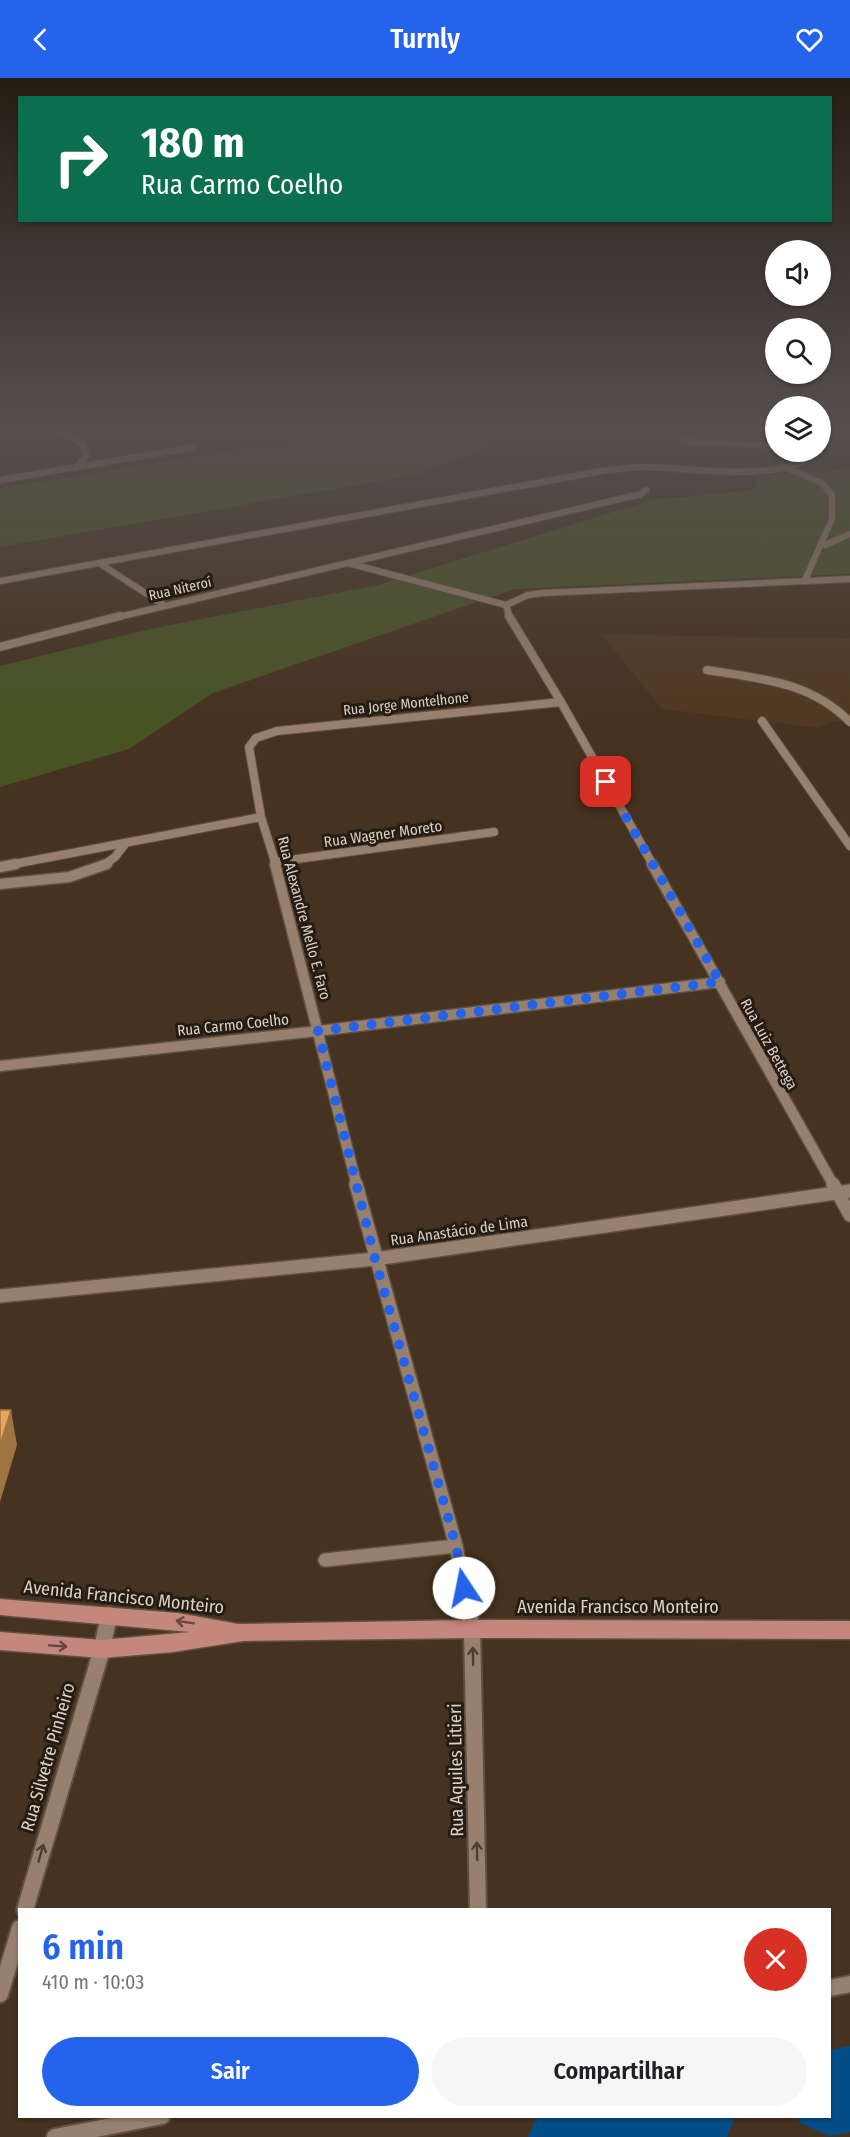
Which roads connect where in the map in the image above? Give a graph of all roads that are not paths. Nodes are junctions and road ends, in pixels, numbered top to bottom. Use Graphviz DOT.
graph roads {
  1 [pos="326,522"];
  2 [pos="521,522"];
  3 [pos="833,522"];
  4 [pos="850,534"];
  5 [pos="825,545"];
  6 [pos="99,563"];
  7 [pos="347,563"];
  8 [pos="850,579"];
  9 [pos="804,580"];
  10 [pos="0,581"];
  11 [pos="164,605"];
  12 [pos="506,605"];
  13 [pos="0,647"];
  14 [pos="707,670"];
  15 [pos="561,702"];
  16 [pos="762,721"];
  17 [pos="850,722"];
  18 [pos="256,738"];
  19 [pos="261,817"];
  20 [pos="494,832"];
  21 [pos="126,843"];
  22 [pos="850,846"];
  23 [pos="275,862"];
  24 [pos="0,867"];
  25 [pos="0,884"];
  26 [pos="720,982"];
  27 [pos="318,1031"];
  28 [pos="0,1066"];
  29 [pos="850,1191"];
  30 [pos="837,1193"];
  31 [pos="850,1215"];
  32 [pos="375,1259"];
  33 [pos="0,1296"];
  34 [pos="456,1546"];
  35 [pos="326,1560"];
  36 [pos="0,1607"];
  37 [pos="109,1615"];
  38 [pos="472,1629"];
  39 [pos="850,1630"];
  40 [pos="243,1632"];
  41 [pos="0,1641"];
  42 [pos="102,1649"];
  43 [pos="26,1908"];
  44 [pos="478,1908"];
  45 [pos="18,1935"];
  46 [pos="850,1984"];
  47 [pos="831,1988"];
  48 [pos="0,1994"];
  49 [pos="152,2118"];
  50 [pos="55,2137"];
  1 -- 6 [label="street"];
  2 -- 7 [label="street, Rua Niteroí"];
  3 -- 5 [label="street"];
  4 -- 5 [label="street"];
  5 -- 9 [label="street"];
  6 -- 10 [label="street"];
  6 -- 11 [label="street"];
  7 -- 11 [label="street, Rua Niteroí"];
  7 -- 12 [label="street"];
  8 -- 9 [label="street"];
  9 -- 12 [label="street"];
  11 -- 13 [label="street, Rua Niteroí"];
  12 -- 15 [label="street, Rua Luiz Bettega"];
  14 -- 17 [label="street"];
  15 -- 18 [label="street, Rua Jorge Montelhone"];
  15 -- 26 [label="street, Rua Luiz Bettega"];
  16 -- 22 [label="street"];
  18 -- 19 [label="street, Rua Alexandre Mello E. Faro"];
  19 -- 21 [label="street"];
  19 -- 23 [label="street, Rua Alexandre Mello E. Faro"];
  20 -- 23 [label="street, Rua Wagner Moreto"];
  21 -- 24 [label="street"];
  21 -- 25 [label="street"];
  23 -- 27 [label="street, Rua Alexandre Mello E. Faro"];
  26 -- 27 [label="street, Rua Carmo Coelho"];
  26 -- 30 [label="street, Rua Luiz Bettega"];
  27 -- 28 [label="street, Rua Carmo Coelho"];
  27 -- 32 [label="street, Rua Alexandre Mello E. Faro"];
  29 -- 30 [label="street, Rua Anastácio de Lima"];
  30 -- 31 [label="street, Rua Luiz Bettega"];
  30 -- 32 [label="street, Rua Anastácio de Lima"];
  32 -- 33 [label="street, Rua Anastácio de Lima"];
  32 -- 34 [label="street, Rua Alexandre Mello E. Faro"];
  34 -- 35 [label="street"];
  34 -- 38 [label="street, Rua Alexandre Mello E. Faro"];
  36 -- 37 [label="main road, Avenida Francisco Monteiro"];
  40 -- 37 [label="main road, Avenida Francisco Monteiro, one-way"];
  37 -- 42 [label="street, Rua Silvetre Pinheiro"];
  38 -- 39 [label="main road, Avenida Francisco Monteiro"];
  38 -- 40 [label="main road, Avenida Francisco Monteiro"];
  44 -- 38 [label="street, Rua Aquiles Litieri, one-way"];
  40 -- 42 [label="main road, Avenida Francisco Monteiro"];
  41 -- 42 [label="main road, Avenida Francisco Monteiro, one-way"];
  43 -- 42 [label="street, Rua Silvetre Pinheiro, one-way"];
  45 -- 48 [label="street"];
  46 -- 47 [label="street"];
  49 -- 50 [label="street"];
}
